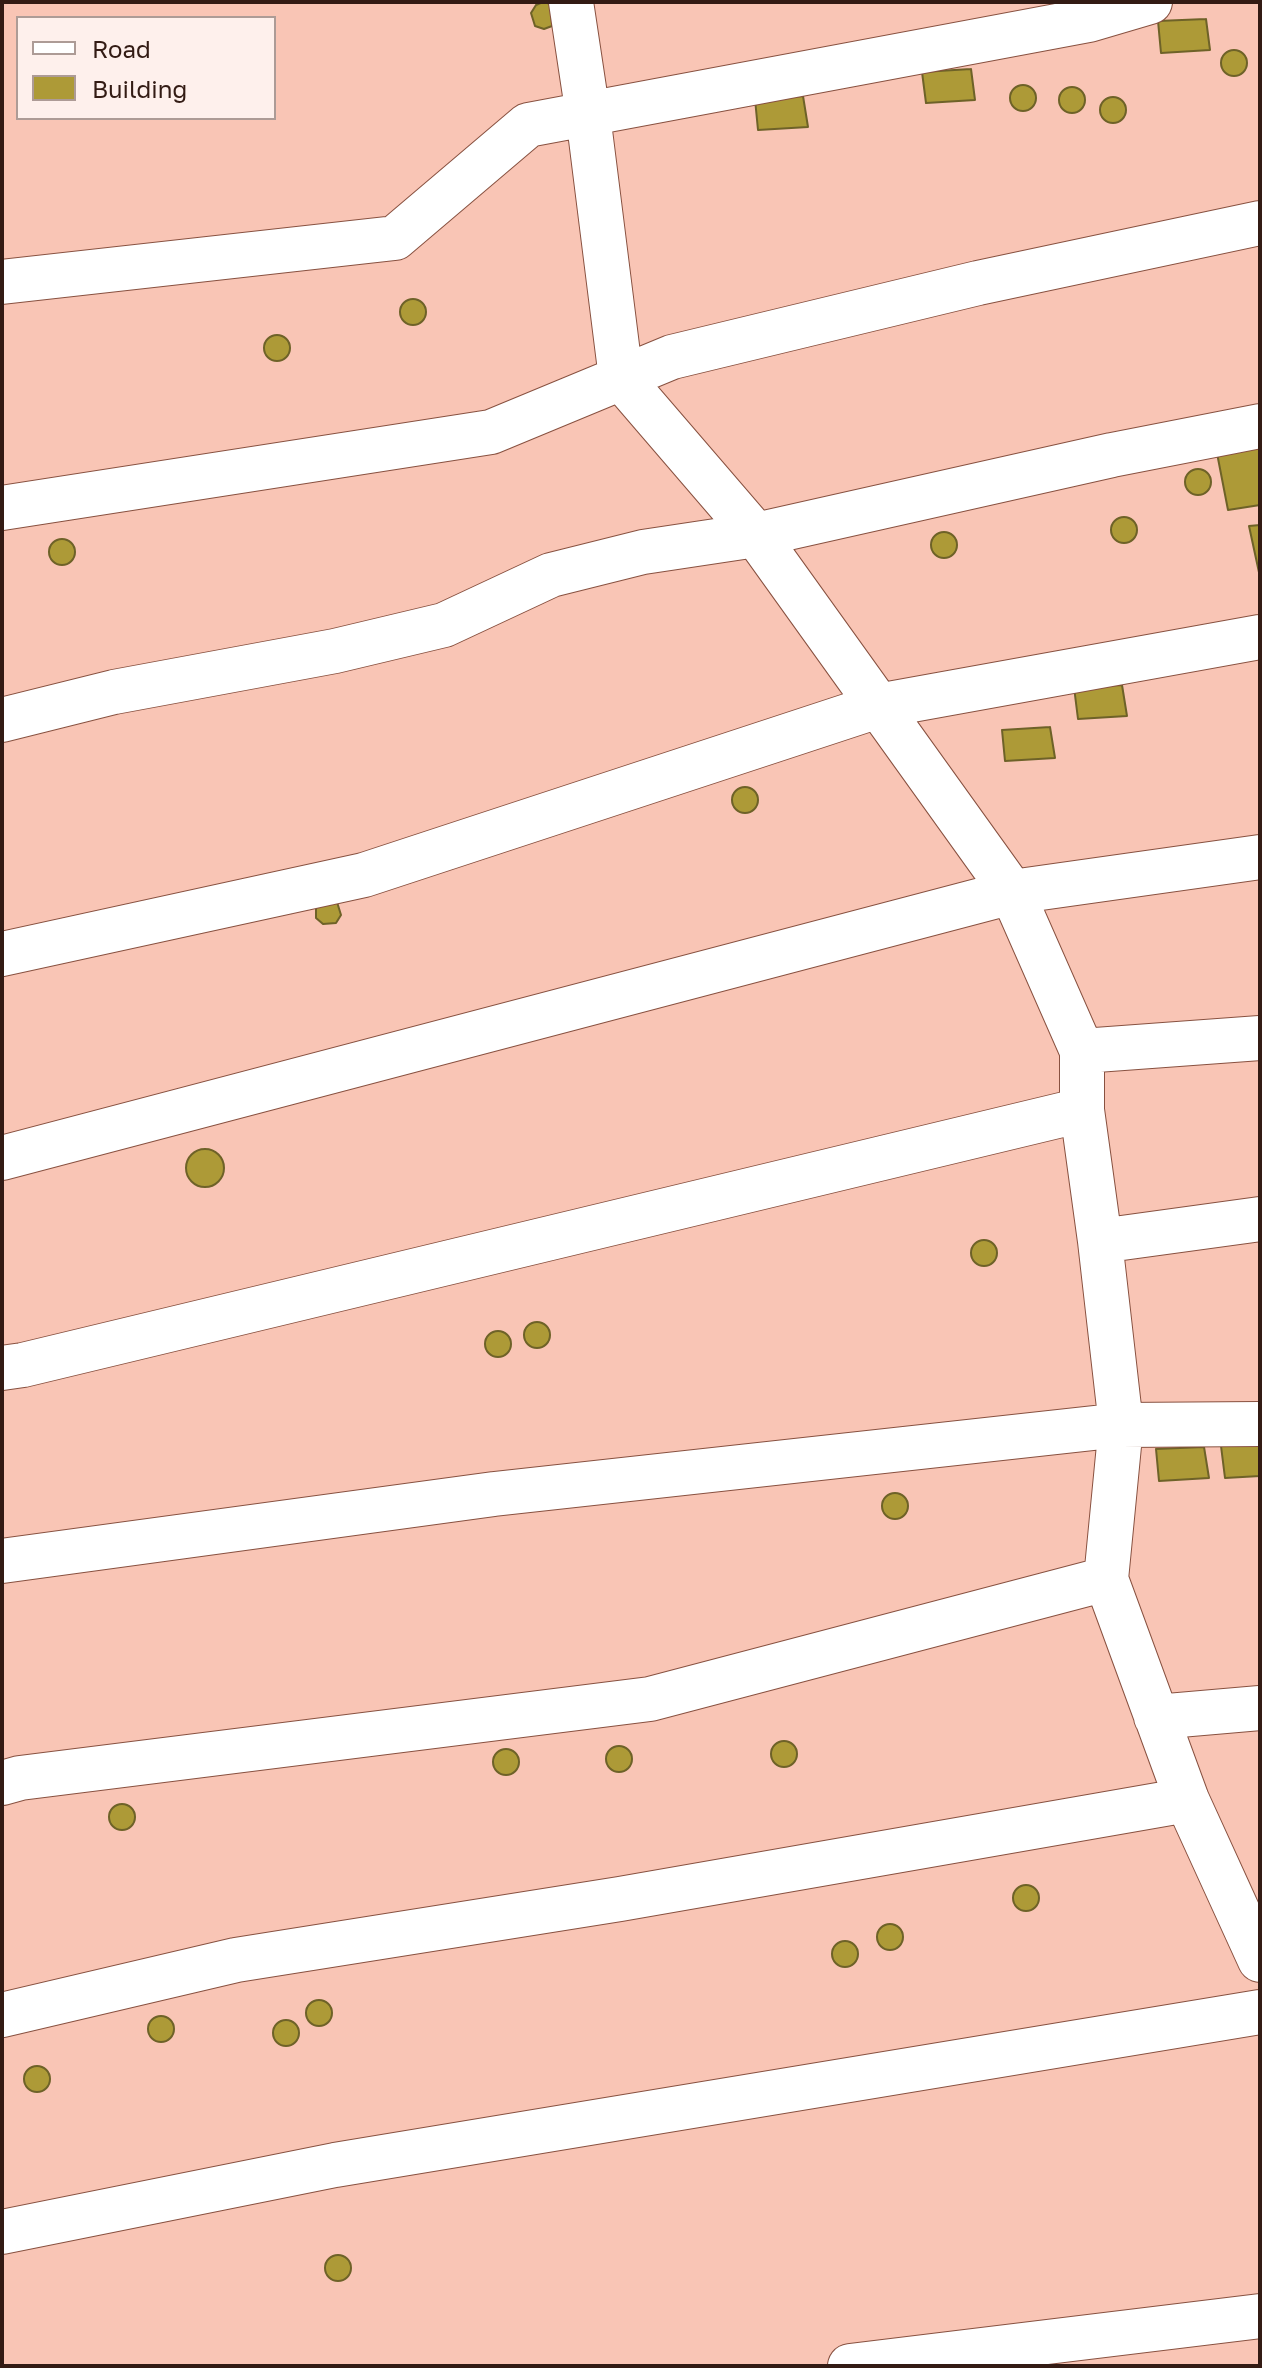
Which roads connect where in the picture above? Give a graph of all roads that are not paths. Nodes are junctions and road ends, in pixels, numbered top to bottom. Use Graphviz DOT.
graph roads {
  1 [pos="571,2"];
  2 [pos="1150,2"];
  3 [pos="588,115"];
  4 [pos="1260,223"];
  5 [pos="2,282"];
  6 [pos="621,378"];
  7 [pos="1260,426"];
  8 [pos="2,508"];
  9 [pos="756,535"];
  10 [pos="1260,637"];
  11 [pos="878,706"];
  12 [pos="2,720"];
  13 [pos="1260,857"];
  14 [pos="1012,892"];
  15 [pos="2,954"];
  16 [pos="1260,1038"];
  17 [pos="1082,1051"];
  18 [pos="1082,1110"];
  19 [pos="2,1158"];
  20 [pos="1260,1219"];
  21 [pos="1100,1241"];
  22 [pos="2,1368"];
  23 [pos="1260,1424"];
  24 [pos="1121,1425"];
  25 [pos="2,1561"];
  26 [pos="1106,1579"];
  27 [pos="1260,1708"];
  28 [pos="1156,1717"];
  29 [pos="2,1783"];
  30 [pos="1187,1800"];
  31 [pos="1260,1960"];
  32 [pos="1260,2012"];
  33 [pos="2,2015"];
  34 [pos="2,2232"];
  35 [pos="1260,2316"];
  36 [pos="850,2366"];
  1 -- 3 [label="street"];
  2 -- 3 [label="street"];
  3 -- 5 [label="street"];
  3 -- 6 [label="street"];
  4 -- 6 [label="street"];
  6 -- 8 [label="street"];
  6 -- 9 [label="street"];
  7 -- 9 [label="street"];
  9 -- 11 [label="street"];
  9 -- 12 [label="street"];
  10 -- 11 [label="street"];
  11 -- 14 [label="street"];
  11 -- 15 [label="street"];
  13 -- 14 [label="street"];
  14 -- 17 [label="street"];
  14 -- 19 [label="street"];
  16 -- 17 [label="street"];
  17 -- 18 [label="street"];
  18 -- 21 [label="street"];
  18 -- 22 [label="street"];
  20 -- 21 [label="street"];
  21 -- 24 [label="street"];
  23 -- 24 [label="street"];
  24 -- 25 [label="street"];
  24 -- 26 [label="street"];
  26 -- 28 [label="street"];
  26 -- 29 [label="street"];
  27 -- 28 [label="street"];
  28 -- 30 [label="street"];
  30 -- 31 [label="street"];
  30 -- 33 [label="street"];
  32 -- 34 [label="street"];
  35 -- 36 [label="street"];
}
